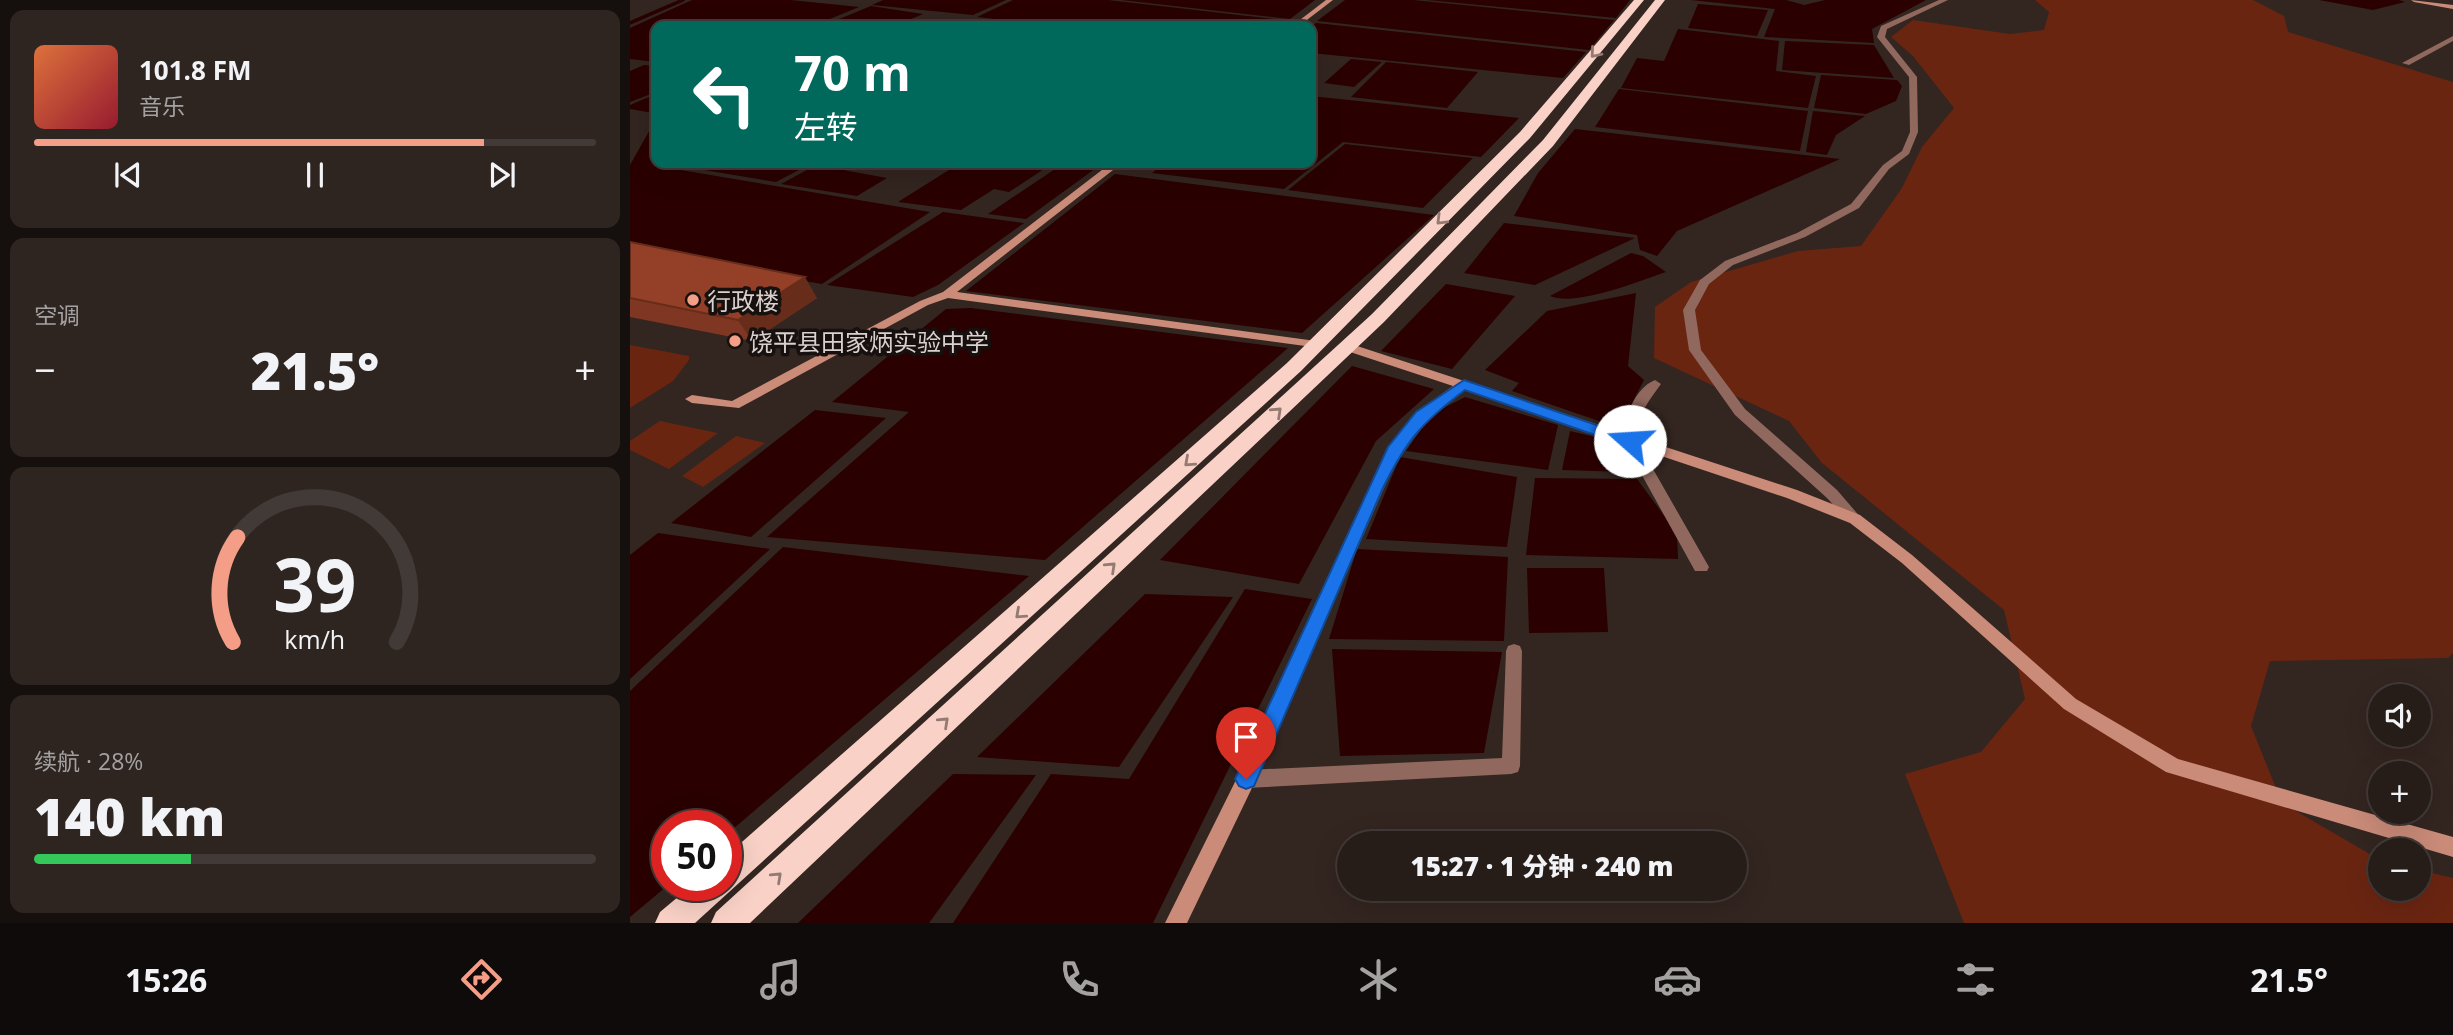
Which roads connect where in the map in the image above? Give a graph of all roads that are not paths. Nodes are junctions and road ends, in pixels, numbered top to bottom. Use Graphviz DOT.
graph roads {
  1 [pos="1330,0"];
  2 [pos="1639,0"];
  3 [pos="1660,0"];
  4 [pos="1945,0"];
  5 [pos="2414,0"];
  6 [pos="2453,7"];
  7 [pos="1302,21"];
  8 [pos="2453,38"];
  9 [pos="2406,63"];
  10 [pos="1111,168"];
  11 [pos="947,295"];
  12 [pos="1351,311"];
  13 [pos="1378,318"];
  14 [pos="1316,345"];
  15 [pos="1348,347"];
  16 [pos="1294,367"];
  17 [pos="1318,374"];
  18 [pos="1464,384"];
  19 [pos="1655,384"];
  20 [pos="692,399"];
  21 [pos="1630,441"];
  22 [pos="1855,519"];
  23 [pos="1701,568"];
  24 [pos="1514,651"];
  25 [pos="1246,779"];
  26 [pos="2453,848"];
  27 [pos="742,862"];
  28 [pos="697,901"];
  29 [pos="671,923"];
  30 [pos="727,923"];
  31 [pos="1176,923"];
  1 -- 7 [label="street"];
  2 -- 12 [label="highway, one-way"];
  3 -- 13 [label="highway"];
  4 -- 22 [label="street"];
  5 -- 6 [label="street"];
  8 -- 9 [label="street"];
  10 -- 11 [label="street"];
  11 -- 14 [label="street"];
  11 -- 20 [label="street"];
  12 -- 13 [label="highway"];
  12 -- 14 [label="highway"];
  13 -- 15 [label="highway"];
  14 -- 16 [label="highway"];
  15 -- 17 [label="highway"];
  15 -- 18 [label="street"];
  16 -- 17 [label="highway"];
  16 -- 27 [label="highway, one-way"];
  30 -- 17 [label="highway, one-way"];
  18 -- 21 [label="street"];
  18 -- 25 [label="street"];
  19 -- 21 [label="street"];
  21 -- 22 [label="street"];
  21 -- 23 [label="street"];
  22 -- 26 [label="street"];
  24 -- 25 [label="street"];
  25 -- 31 [label="street"];
  28 -- 29 [label="highway"];
}
